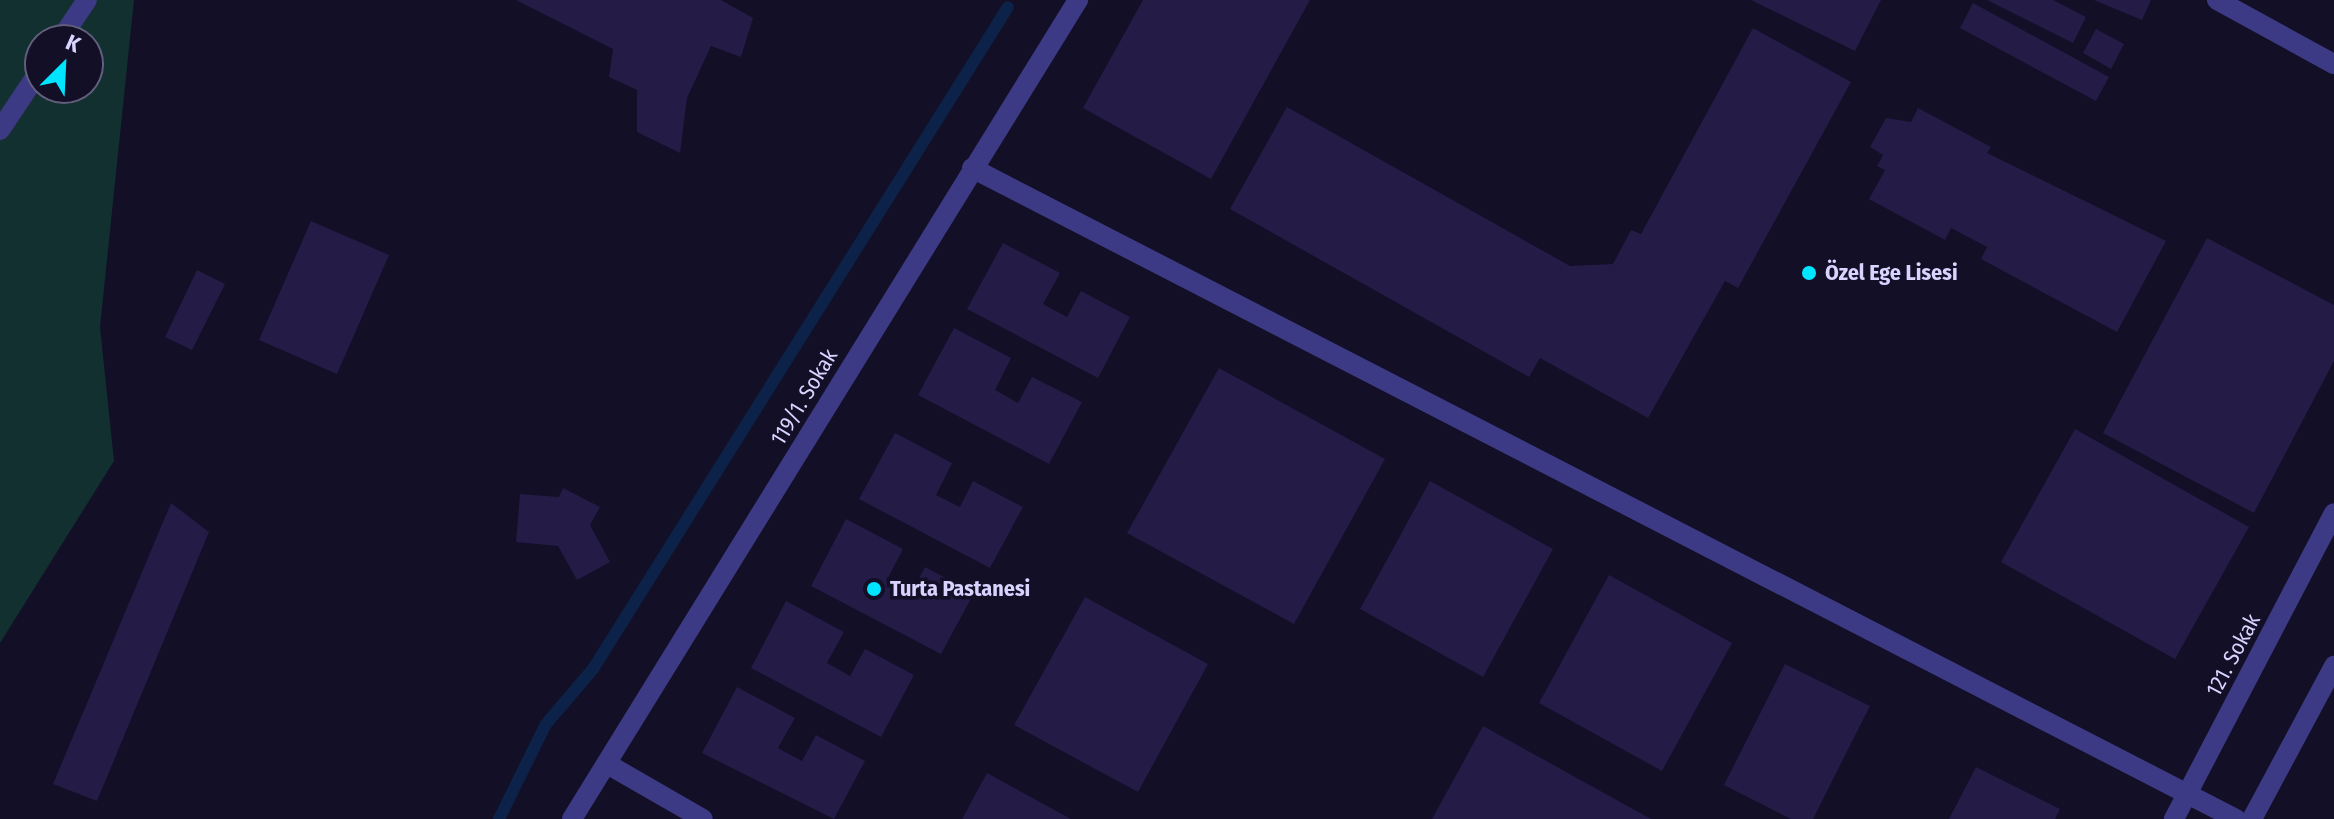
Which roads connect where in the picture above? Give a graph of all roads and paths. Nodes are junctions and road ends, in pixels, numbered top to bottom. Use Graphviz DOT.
graph roads {
  1 [pos="87,0"];
  2 [pos="1078,0"];
  3 [pos="2217,0"];
  4 [pos="71,24"];
  5 [pos="2334,64"];
  6 [pos="24,94"];
  7 [pos="0,130"];
  8 [pos="972,168"];
  9 [pos="2334,513"];
  10 [pos="2334,666"];
  11 [pos="609,765"];
  12 [pos="2185,798"];
  13 [pos="572,819"];
  14 [pos="703,819"];
  15 [pos="2174,819"];
  16 [pos="2236,819"];
  17 [pos="2252,819"];
  1 -- 4 [label="street"];
  2 -- 8 [label="street, 119/1. Sokak"];
  3 -- 5 [label="street"];
  6 -- 7 [label="street"];
  8 -- 11 [label="street, 119/1. Sokak"];
  8 -- 12 [label="street"];
  9 -- 12 [label="street, 121. Sokak"];
  10 -- 17 [label="street"];
  11 -- 13 [label="street, 119/1. Sokak"];
  11 -- 14 [label="street"];
  12 -- 15 [label="street, 121. Sokak"];
  12 -- 16 [label="street"];
}
